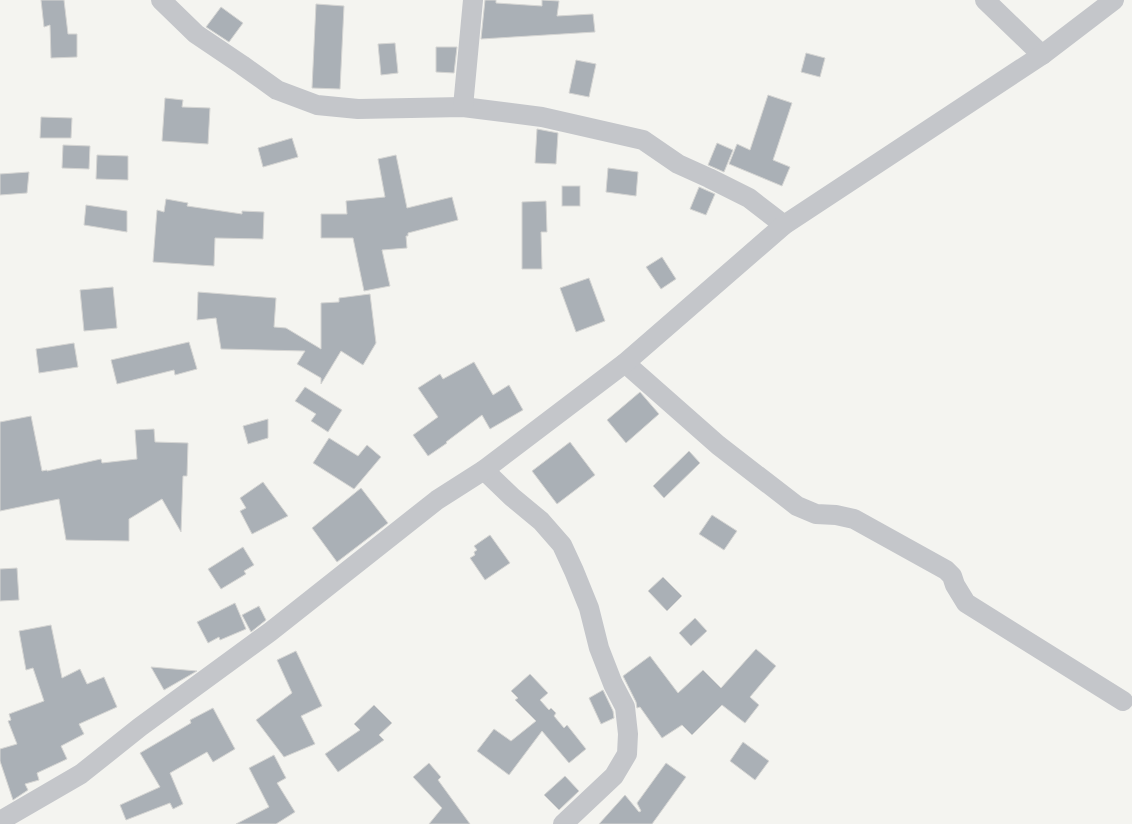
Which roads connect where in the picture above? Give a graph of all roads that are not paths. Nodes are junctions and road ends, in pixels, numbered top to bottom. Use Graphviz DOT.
graph roads {
  1 [pos="161,0"];
  2 [pos="473,0"];
  3 [pos="985,0"];
  4 [pos="1114,0"];
  5 [pos="1042,55"];
  6 [pos="463,107"];
  7 [pos="784,225"];
  8 [pos="625,363"];
  9 [pos="484,470"];
  10 [pos="1123,701"];
  11 [pos="0,821"];
  12 [pos="562,824"];
  1 -- 6 [label="street"];
  2 -- 6 [label="street"];
  3 -- 5 [label="street"];
  4 -- 5 [label="street"];
  5 -- 7 [label="street"];
  6 -- 7 [label="street"];
  7 -- 8 [label="street"];
  8 -- 9 [label="street"];
  8 -- 10 [label="street"];
  9 -- 11 [label="street"];
  9 -- 12 [label="street"];
}
